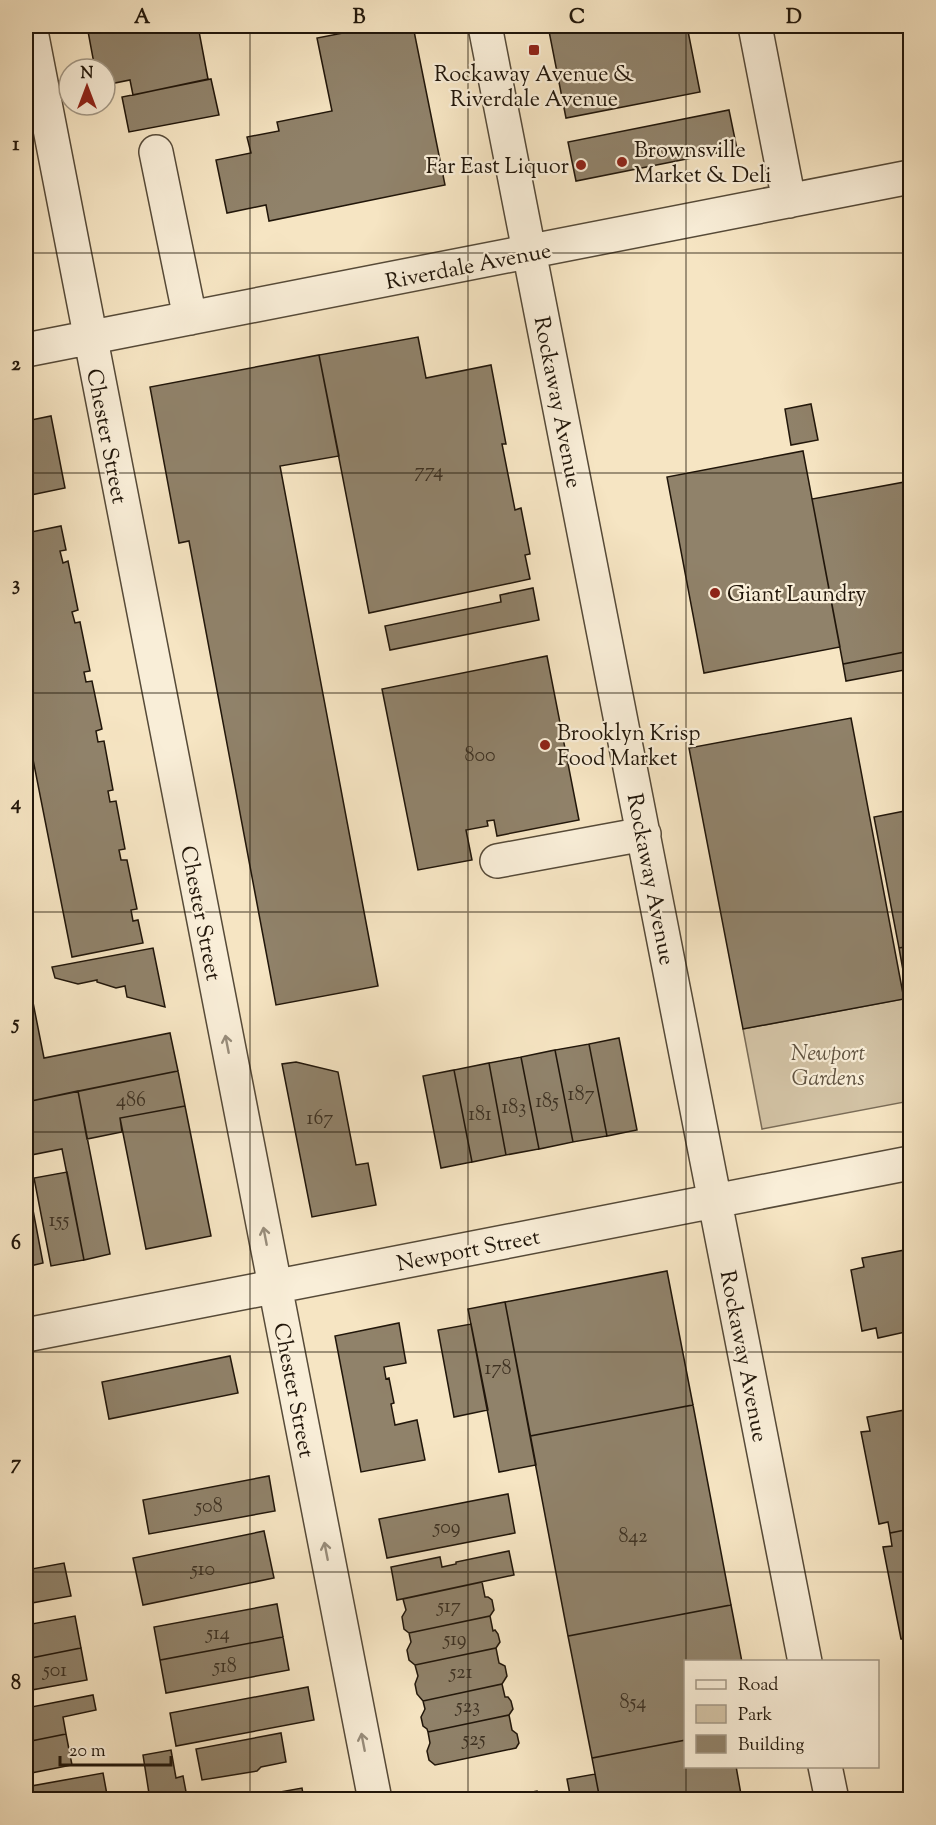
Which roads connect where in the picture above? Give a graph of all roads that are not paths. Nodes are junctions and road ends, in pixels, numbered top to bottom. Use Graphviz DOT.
graph roads {
  1 [pos="30,26"];
  2 [pos="485,26"];
  3 [pos="755,26"];
  4 [pos="156,152"];
  5 [pos="910,177"];
  6 [pos="789,201"];
  7 [pos="530,253"];
  8 [pos="190,318"];
  9 [pos="89,338"];
  10 [pos="26,350"];
  11 [pos="644,834"];
  12 [pos="498,861"];
  13 [pos="910,1163"];
  14 [pos="715,1201"];
  15 [pos="275,1287"];
  16 [pos="26,1335"];
  17 [pos="805,1660"];
  18 [pos="825,1768"];
  19 [pos="375,1800"];
  20 [pos="832,1800"];
  1 -- 9 [label="street, Chester Street"];
  2 -- 7 [label="street, Rockaway Avenue"];
  3 -- 6 [label="street"];
  4 -- 8 [label="street"];
  5 -- 6 [label="street, Riverdale Avenue"];
  6 -- 7 [label="street, Riverdale Avenue"];
  7 -- 8 [label="street, Riverdale Avenue"];
  7 -- 11 [label="street, Rockaway Avenue"];
  8 -- 9 [label="street, Riverdale Avenue"];
  9 -- 10 [label="street, Riverdale Avenue"];
  15 -- 9 [label="street, Chester Street, one-way"];
  11 -- 12 [label="street"];
  11 -- 14 [label="street, Rockaway Avenue"];
  13 -- 14 [label="street, Newport Street"];
  14 -- 15 [label="street, Newport Street"];
  14 -- 17 [label="street, Rockaway Avenue"];
  15 -- 16 [label="street, Newport Street"];
  19 -- 15 [label="street, Chester Street, one-way"];
  18 -- 20 [label="street"];
}
